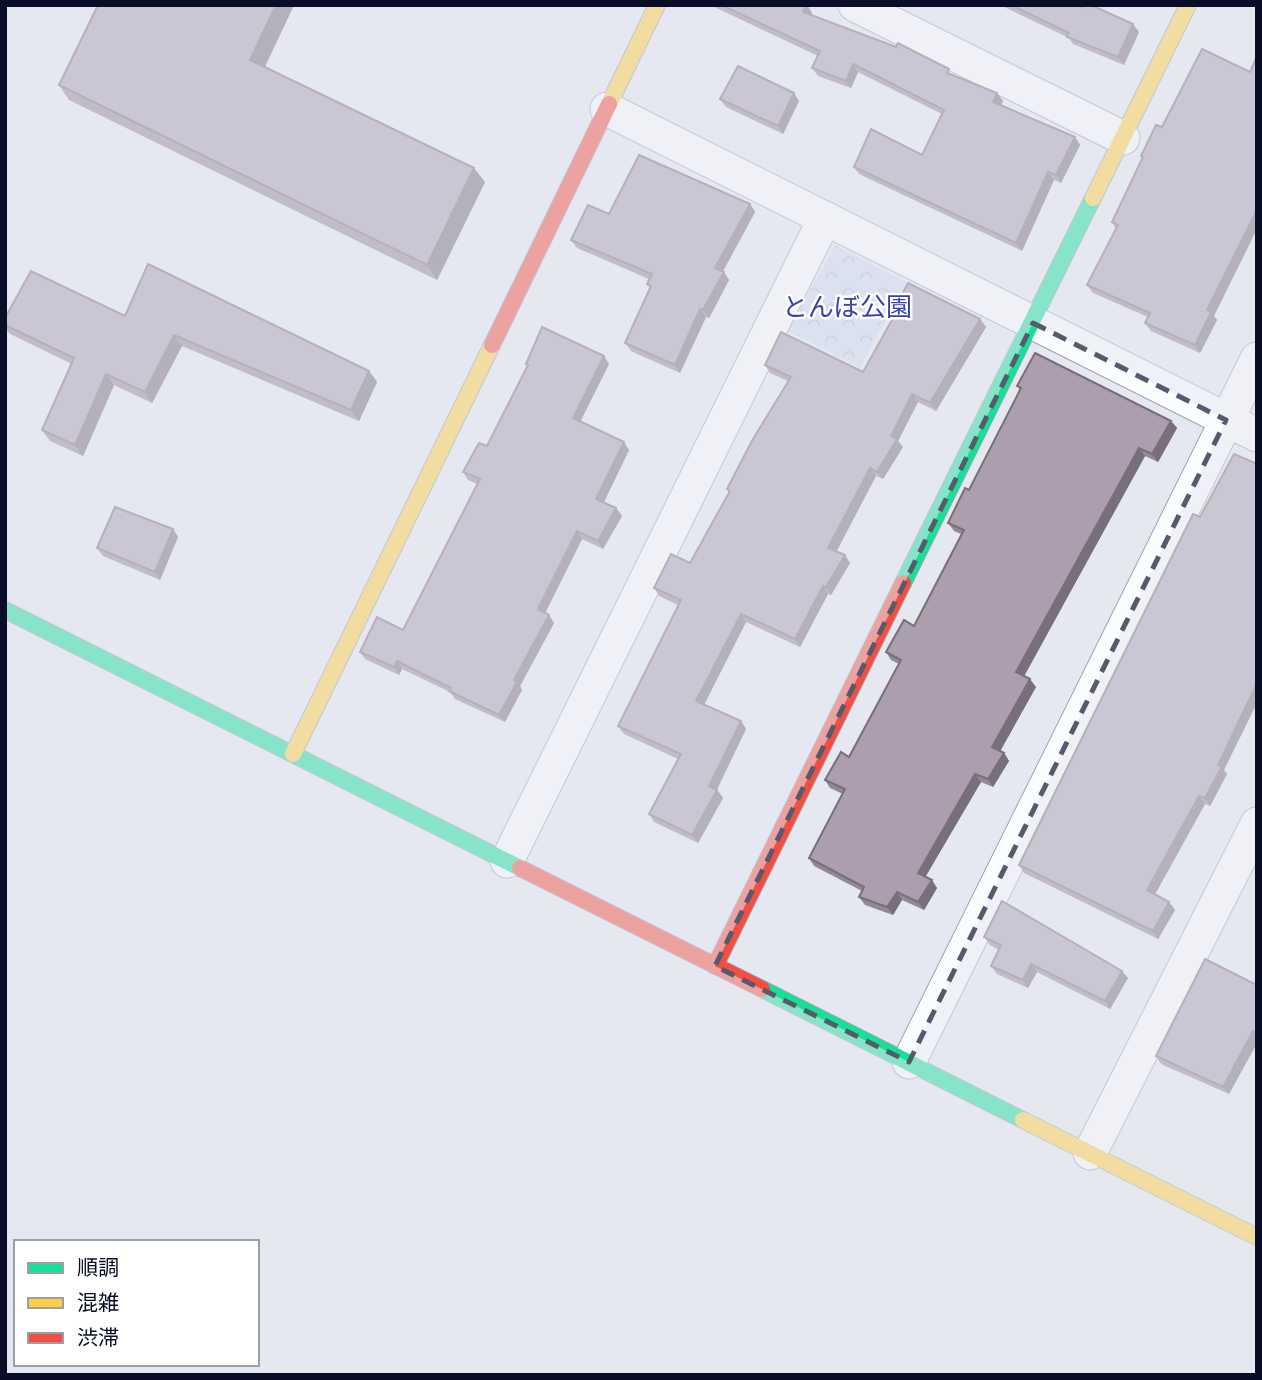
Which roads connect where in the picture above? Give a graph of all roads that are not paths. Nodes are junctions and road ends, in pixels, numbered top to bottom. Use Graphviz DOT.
graph roads {
  1 [pos="657,5"];
  2 [pos="855,5"];
  3 [pos="1188,5"];
  4 [pos="607,109"];
  5 [pos="1123,138"];
  6 [pos="825,218"];
  7 [pos="1033,323"];
  8 [pos="1257,359"];
  9 [pos="1226,420"];
  10 [pos="1257,435"];
  11 [pos="5,610"];
  12 [pos="293,754"];
  13 [pos="1257,824"];
  14 [pos="506,861"];
  15 [pos="715,966"];
  16 [pos="908,1062"];
  17 [pos="1090,1153"];
  18 [pos="1257,1237"];
  1 -- 4 [label="street"];
  2 -- 5 [label="street"];
  3 -- 5 [label="street"];
  4 -- 6 [label="street"];
  4 -- 12 [label="street"];
  5 -- 7 [label="street"];
  6 -- 7 [label="street"];
  6 -- 14 [label="street"];
  7 -- 9 [label="street"];
  7 -- 15 [label="street"];
  8 -- 9 [label="street"];
  9 -- 10 [label="street"];
  9 -- 16 [label="street"];
  11 -- 12 [label="street"];
  12 -- 14 [label="street"];
  13 -- 17 [label="street"];
  14 -- 15 [label="street"];
  15 -- 16 [label="street"];
  16 -- 17 [label="street"];
  17 -- 18 [label="street"];
}
